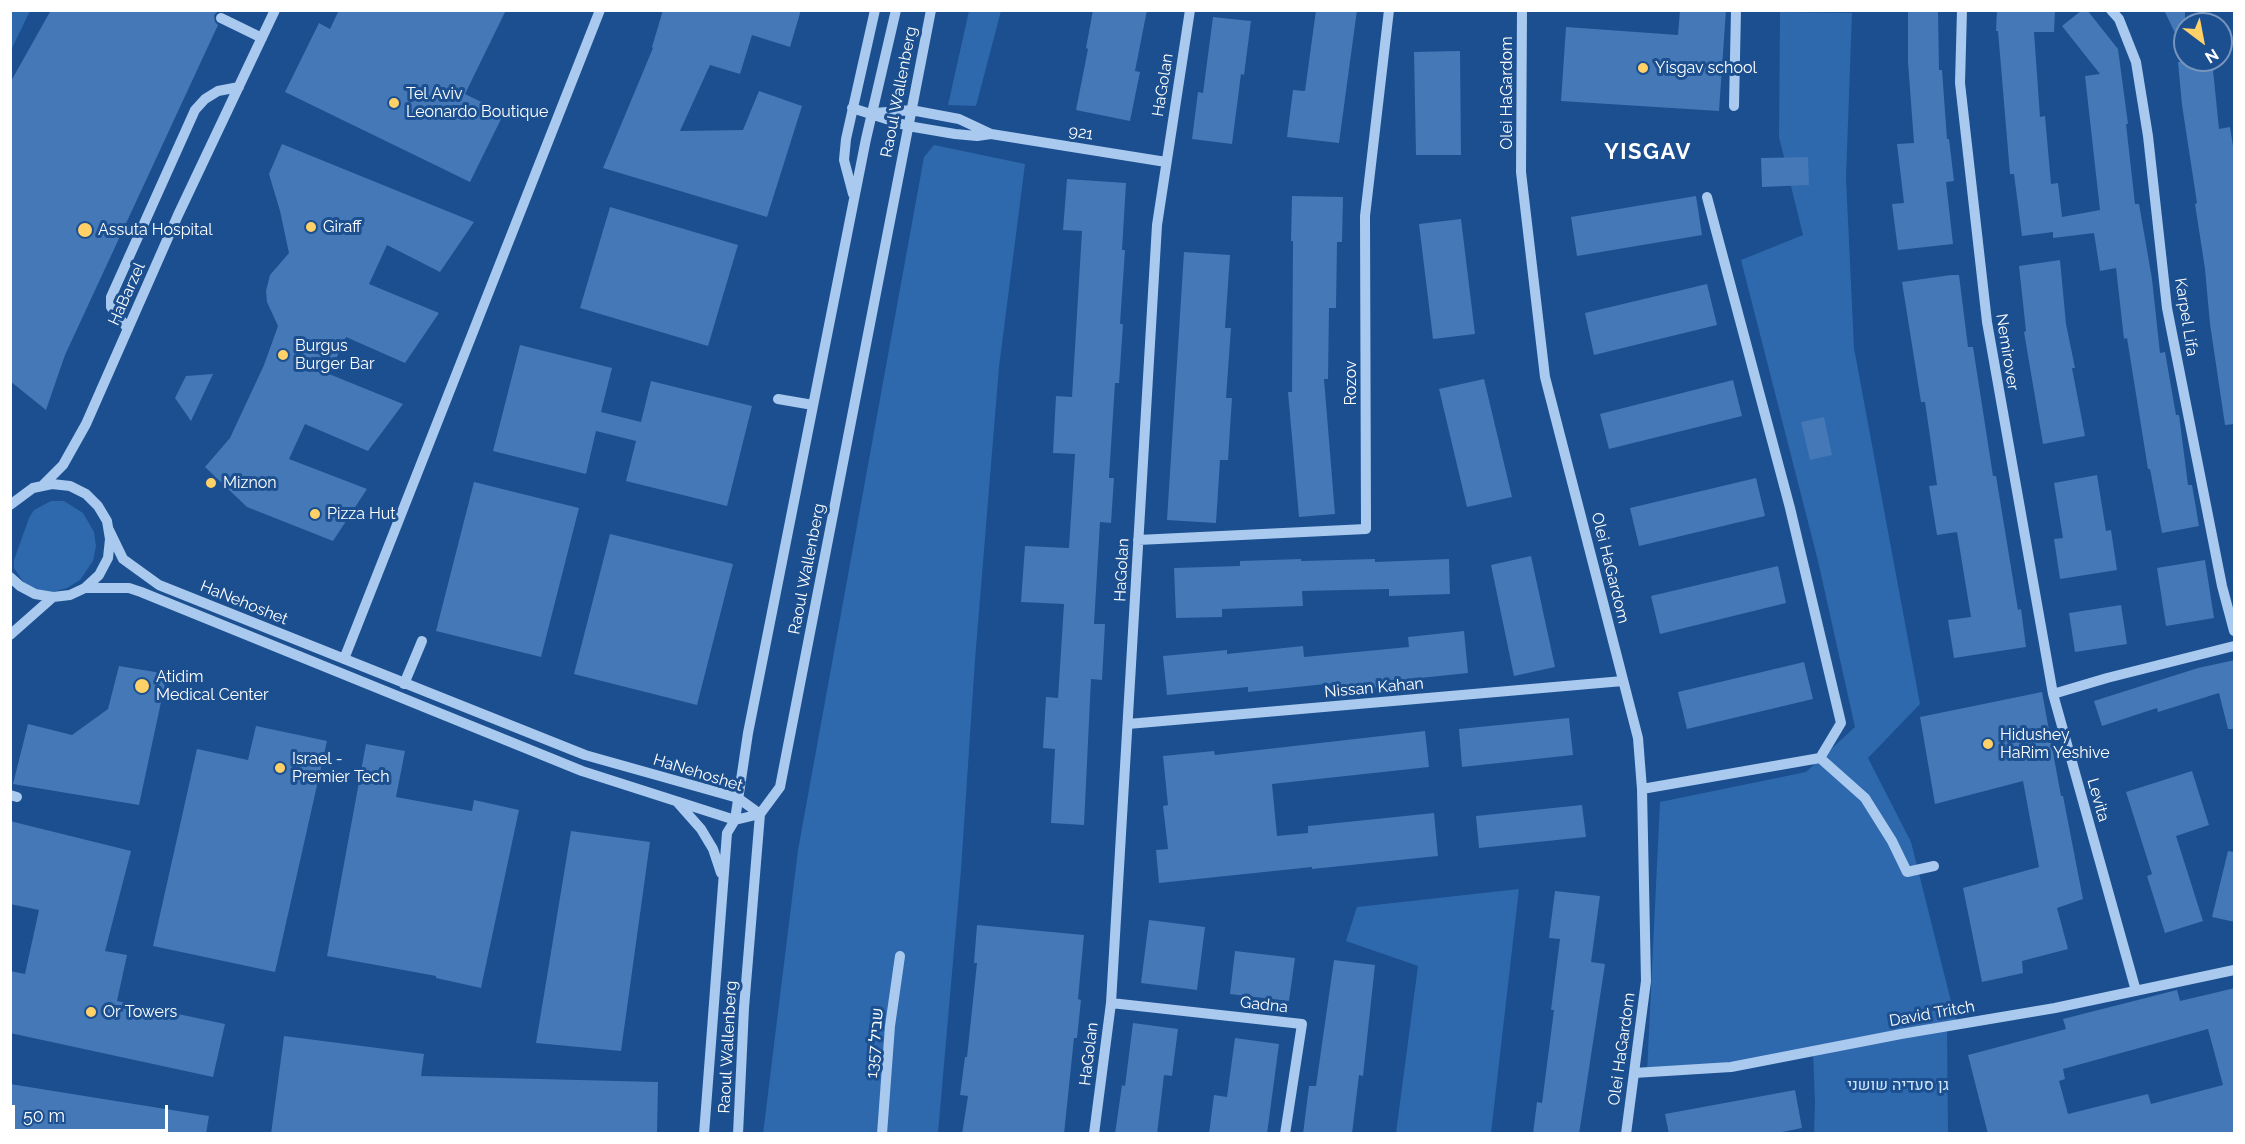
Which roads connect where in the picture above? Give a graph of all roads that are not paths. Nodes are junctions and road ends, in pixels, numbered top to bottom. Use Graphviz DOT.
graph roads {
  1 [pos="275,10"];
  2 [pos="600,10"];
  3 [pos="875,10"];
  4 [pos="896,10"];
  5 [pos="931,10"];
  6 [pos="1190,10"];
  7 [pos="1389,10"];
  8 [pos="1522,10"];
  9 [pos="1736,10"];
  10 [pos="1962,10"];
  11 [pos="2111,10"];
  12 [pos="221,18"];
  13 [pos="262,38"];
  14 [pos="239,87"];
  15 [pos="1734,106"];
  16 [pos="852,108"];
  17 [pos="911,110"];
  18 [pos="872,113"];
  19 [pos="908,126"];
  20 [pos="991,134"];
  21 [pos="1166,162"];
  22 [pos="1707,197"];
  23 [pos="854,198"];
  24 [pos="128,329"];
  25 [pos="778,399"];
  26 [pos="813,405"];
  27 [pos="43,485"];
  28 [pos="10,505"];
  29 [pos="109,530"];
  30 [pos="1138,540"];
  31 [pos="10,577"];
  32 [pos="85,588"];
  33 [pos="52,597"];
  34 [pos="2235,631"];
  35 [pos="10,635"];
  36 [pos="422,641"];
  37 [pos="2235,646"];
  38 [pos="344,659"];
  39 [pos="1623,681"];
  40 [pos="405,684"];
  41 [pos="2053,694"];
  42 [pos="1128,724"];
  43 [pos="1820,758"];
  44 [pos="1642,789"];
  45 [pos="738,798"];
  46 [pos="675,801"];
  47 [pos="760,814"];
  48 [pos="735,820"];
  49 [pos="1934,866"];
  50 [pos="722,878"];
  51 [pos="900,956"];
  52 [pos="2235,970"];
  53 [pos="2136,991"];
  54 [pos="1111,1003"];
  55 [pos="1634,1073"];
  56 [pos="704,1134"];
  57 [pos="738,1134"];
  58 [pos="882,1134"];
  59 [pos="1094,1134"];
  60 [pos="1285,1134"];
  61 [pos="1626,1134"];
  1 -- 13 [label="street, HaBarzel"];
  2 -- 38 [label="street"];
  3 -- 16 [label="street"];
  4 -- 18 [label="street, Raoul Wallenberg"];
  5 -- 17 [label="street, Raoul Wallenberg"];
  6 -- 21 [label="street, HaGolan"];
  7 -- 30 [label="street, Rozov"];
  8 -- 39 [label="street, Olei HaGardom"];
  9 -- 15 [label="street"];
  10 -- 41 [label="street, Nemirover"];
  11 -- 34 [label="street, Karpel Lifa"];
  12 -- 13 [label="street"];
  13 -- 14 [label="street, HaBarzel"];
  14 -- 24 [label="street, HaBarzel"];
  14 -- 24 [label="street"];
  16 -- 18 [label="street"];
  16 -- 23 [label="street"];
  17 -- 18 [label="street, 921"];
  17 -- 19 [label="street, Raoul Wallenberg"];
  17 -- 20 [label="street, 921"];
  18 -- 19 [label="street, 921"];
  18 -- 23 [label="street, Raoul Wallenberg"];
  19 -- 20 [label="street, 921"];
  19 -- 47 [label="street, Raoul Wallenberg"];
  20 -- 21 [label="street, 921"];
  21 -- 30 [label="street, HaGolan"];
  22 -- 43 [label="street"];
  23 -- 26 [label="street, Raoul Wallenberg"];
  24 -- 27 [label="street, HaBarzel"];
  25 -- 26 [label="street"];
  26 -- 45 [label="street, Raoul Wallenberg"];
  27 -- 28 [label="street, HaBarzel"];
  27 -- 29 [label="street, HaNehoshet"];
  29 -- 32 [label="street"];
  29 -- 38 [label="street, HaNehoshet"];
  30 -- 42 [label="street, HaGolan"];
  31 -- 33 [label="street"];
  32 -- 33 [label="street, HaNehoshet"];
  32 -- 46 [label="street, HaNehoshet"];
  33 -- 35 [label="street"];
  36 -- 40 [label="street"];
  37 -- 41 [label="street"];
  38 -- 40 [label="street, HaNehoshet"];
  39 -- 42 [label="street, Nissan Kahan"];
  39 -- 44 [label="street, Olei HaGardom"];
  40 -- 45 [label="street, HaNehoshet"];
  41 -- 53 [label="street, Levita"];
  42 -- 54 [label="street, HaGolan"];
  43 -- 44 [label="street"];
  43 -- 49 [label="street"];
  44 -- 55 [label="street, Olei HaGardom"];
  45 -- 47 [label="street, HaNehoshet"];
  45 -- 48 [label="street, Raoul Wallenberg"];
  46 -- 48 [label="street, HaNehoshet"];
  46 -- 50 [label="street"];
  47 -- 48 [label="street, HaNehoshet"];
  47 -- 57 [label="street, Raoul Wallenberg"];
  48 -- 50 [label="street, Raoul Wallenberg"];
  50 -- 56 [label="street, Raoul Wallenberg"];
  51 -- 58 [label="street, שביל 1357"];
  52 -- 53 [label="street, David Tritch"];
  53 -- 55 [label="street, David Tritch"];
  54 -- 59 [label="street, HaGolan"];
  54 -- 60 [label="street, Gadna"];
  55 -- 61 [label="street, Olei HaGardom"];
}
